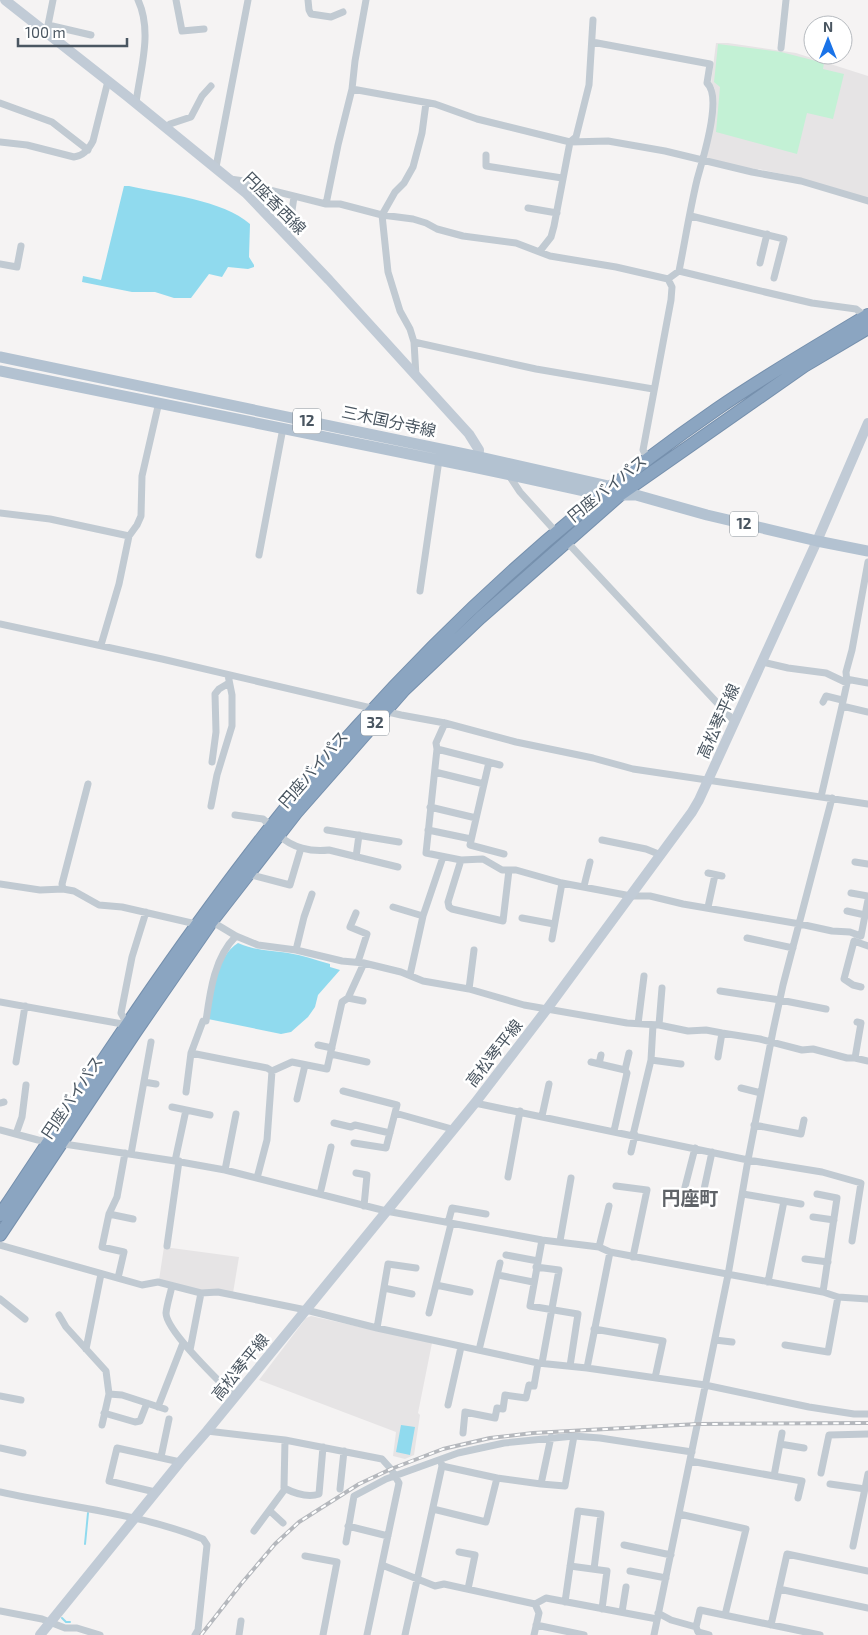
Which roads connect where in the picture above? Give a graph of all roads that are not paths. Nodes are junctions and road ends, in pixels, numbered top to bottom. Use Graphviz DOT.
graph roads {
  1 [pos="4,0"];
  2 [pos="53,0"];
  3 [pos="138,0"];
  4 [pos="176,0"];
  5 [pos="248,0"];
  6 [pos="308,0"];
  7 [pos="366,0"];
  8 [pos="786,0"];
  9 [pos="0,6"];
  10 [pos="343,12"];
  11 [pos="593,20"];
  12 [pos="47,29"];
  13 [pos="204,29"];
  14 [pos="91,35"];
  15 [pos="592,42"];
  16 [pos="781,48"];
  17 [pos="108,81"];
  18 [pos="211,86"];
  19 [pos="352,89"];
  20 [pos="0,103"];
  21 [pos="136,103"];
  22 [pos="426,104"];
  23 [pos="166,127"];
  24 [pos="0,142"];
  25 [pos="570,142"];
  26 [pos="88,150"];
  27 [pos="486,155"];
  28 [pos="703,160"];
  29 [pos="216,167"];
  30 [pos="562,178"];
  31 [pos="230,179"];
  32 [pos="294,197"];
  33 [pos="868,202"];
  34 [pos="326,204"];
  35 [pos="528,208"];
  36 [pos="557,213"];
  37 [pos="382,214"];
  38 [pos="691,216"];
  39 [pos="767,234"];
  40 [pos="288,237"];
  41 [pos="21,246"];
  42 [pos="540,251"];
  43 [pos="760,263"];
  44 [pos="0,264"];
  45 [pos="679,271"];
  46 [pos="774,278"];
  47 [pos="668,279"];
  48 [pos="867,320"];
  49 [pos="414,342"];
  50 [pos="0,358"];
  51 [pos="0,371"];
  52 [pos="416,376"];
  53 [pos="653,389"];
  54 [pos="159,402"];
  55 [pos="868,423"];
  56 [pos="282,428"];
  57 [pos="865,439"];
  58 [pos="439,460"];
  59 [pos="648,460"];
  60 [pos="478,462"];
  61 [pos="508,474"];
  62 [pos="612,492"];
  63 [pos="0,513"];
  64 [pos="557,533"];
  65 [pos="129,536"];
  66 [pos="816,541"];
  67 [pos="568,542"];
  68 [pos="868,551"];
  69 [pos="259,555"];
  70 [pos="868,562"];
  71 [pos="420,591"];
  72 [pos="0,624"];
  73 [pos="100,645"];
  74 [pos="762,662"];
  75 [pos="228,674"];
  76 [pos="846,681"];
  77 [pos="229,683"];
  78 [pos="868,683"];
  79 [pos="823,702"];
  80 [pos="842,703"];
  81 [pos="379,710"];
  82 [pos="868,712"];
  83 [pos="734,722"];
  84 [pos="445,723"];
  85 [pos="437,749"];
  86 [pos="212,762"];
  87 [pos="489,762"];
  88 [pos="500,765"];
  89 [pos="435,772"];
  90 [pos="708,781"];
  91 [pos="88,784"];
  92 [pos="484,784"];
  93 [pos="821,797"];
  94 [pos="832,798"];
  95 [pos="868,804"];
  96 [pos="211,806"];
  97 [pos="430,807"];
  98 [pos="235,815"];
  99 [pos="476,818"];
  100 [pos="275,830"];
  101 [pos="327,830"];
  102 [pos="428,830"];
  103 [pos="359,835"];
  104 [pos="472,839"];
  105 [pos="602,840"];
  106 [pos="399,842"];
  107 [pos="301,848"];
  108 [pos="504,854"];
  109 [pos="660,855"];
  110 [pos="356,857"];
  111 [pos="443,857"];
  112 [pos="461,860"];
  113 [pos="590,862"];
  114 [pos="855,862"];
  115 [pos="868,864"];
  116 [pos="398,867"];
  117 [pos="509,870"];
  118 [pos="248,874"];
  119 [pos="715,875"];
  120 [pos="562,883"];
  121 [pos="0,884"];
  122 [pos="584,886"];
  123 [pos="63,889"];
  124 [pos="851,893"];
  125 [pos="312,894"];
  126 [pos="631,896"];
  127 [pos="868,896"];
  128 [pos="868,900"];
  129 [pos="392,907"];
  130 [pos="708,908"];
  131 [pos="847,911"];
  132 [pos="146,912"];
  133 [pos="356,913"];
  134 [pos="865,915"];
  135 [pos="423,916"];
  136 [pos="522,918"];
  137 [pos="212,921"];
  138 [pos="196,924"];
  139 [pos="554,924"];
  140 [pos="800,924"];
  141 [pos="236,936"];
  142 [pos="748,938"];
  143 [pos="552,939"];
  144 [pos="868,946"];
  145 [pos="793,948"];
  146 [pos="296,950"];
  147 [pos="474,950"];
  148 [pos="361,962"];
  149 [pos="410,975"];
  150 [pos="644,976"];
  151 [pos="861,987"];
  152 [pos="662,988"];
  153 [pos="469,989"];
  154 [pos="720,991"];
  155 [pos="348,998"];
  156 [pos="780,1000"];
  157 [pos="363,1001"];
  158 [pos="0,1002"];
  159 [pos="26,1006"];
  160 [pos="547,1009"];
  161 [pos="826,1009"];
  162 [pos="857,1022"];
  163 [pos="638,1024"];
  164 [pos="656,1025"];
  165 [pos="132,1028"];
  166 [pos="722,1032"];
  167 [pos="151,1042"];
  168 [pos="770,1042"];
  169 [pos="318,1045"];
  170 [pos="331,1051"];
  171 [pos="191,1053"];
  172 [pos="629,1053"];
  173 [pos="602,1055"];
  174 [pos="718,1056"];
  175 [pos="855,1058"];
  176 [pos="651,1060"];
  177 [pos="868,1061"];
  178 [pos="16,1062"];
  179 [pos="367,1062"];
  180 [pos="591,1062"];
  181 [pos="599,1064"];
  182 [pos="681,1064"];
  183 [pos="305,1065"];
  184 [pos="624,1070"];
  185 [pos="272,1071"];
  186 [pos="144,1082"];
  187 [pos="156,1084"];
  188 [pos="549,1084"];
  189 [pos="26,1085"];
  190 [pos="741,1088"];
  191 [pos="343,1091"];
  192 [pos="186,1092"];
  193 [pos="761,1093"];
  194 [pos="297,1099"];
  195 [pos="475,1103"];
  196 [pos="172,1107"];
  197 [pos="186,1110"];
  198 [pos="520,1111"];
  199 [pos="395,1112"];
  200 [pos="236,1114"];
  201 [pos="210,1115"];
  202 [pos="542,1116"];
  203 [pos="804,1120"];
  204 [pos="334,1123"];
  205 [pos="754,1125"];
  206 [pos="452,1129"];
  207 [pos="0,1130"];
  208 [pos="614,1131"];
  209 [pos="390,1133"];
  210 [pos="16,1134"];
  211 [pos="634,1135"];
  212 [pos="55,1143"];
  213 [pos="354,1143"];
  214 [pos="331,1147"];
  215 [pos="695,1148"];
  216 [pos="631,1152"];
  217 [pos="712,1152"];
  218 [pos="128,1154"];
  219 [pos="748,1160"];
  220 [pos="177,1161"];
  221 [pos="225,1170"];
  222 [pos="356,1173"];
  223 [pos="508,1177"];
  224 [pos="257,1178"];
  225 [pos="571,1178"];
  226 [pos="616,1186"];
  227 [pos="685,1187"];
  228 [pos="320,1194"];
  229 [pos="703,1194"];
  230 [pos="743,1194"];
  231 [pos="817,1194"];
  232 [pos="784,1201"];
  233 [pos="801,1204"];
  234 [pos="364,1206"];
  235 [pos="609,1206"];
  236 [pos="386,1211"];
  237 [pos="109,1214"];
  238 [pos="486,1214"];
  239 [pos="0,1215"];
  240 [pos="813,1217"];
  241 [pos="133,1219"];
  242 [pos="834,1220"];
  243 [pos="450,1224"];
  244 [pos="0,1235"];
  245 [pos="542,1240"];
  246 [pos="560,1241"];
  247 [pos="852,1242"];
  248 [pos="0,1245"];
  249 [pos="167,1246"];
  250 [pos="599,1247"];
  251 [pos="610,1252"];
  252 [pos="506,1255"];
  253 [pos="633,1256"];
  254 [pos="805,1259"];
  255 [pos="828,1262"];
  256 [pos="500,1263"];
  257 [pos="537,1264"];
  258 [pos="416,1268"];
  259 [pos="101,1274"];
  260 [pos="498,1274"];
  261 [pos="728,1275"];
  262 [pos="118,1278"];
  263 [pos="533,1282"];
  264 [pos="768,1282"];
  265 [pos="436,1285"];
  266 [pos="172,1286"];
  267 [pos="384,1288"];
  268 [pos="470,1292"];
  269 [pos="823,1292"];
  270 [pos="201,1293"];
  271 [pos="412,1294"];
  272 [pos="838,1297"];
  273 [pos="0,1299"];
  274 [pos="868,1299"];
  275 [pos="306,1310"];
  276 [pos="552,1310"];
  277 [pos="429,1313"];
  278 [pos="59,1315"];
  279 [pos="25,1319"];
  280 [pos="377,1328"];
  281 [pos="594,1329"];
  282 [pos="715,1340"];
  283 [pos="732,1342"];
  284 [pos="183,1343"];
  285 [pos="785,1345"];
  286 [pos="461,1346"];
  287 [pos="86,1349"];
  288 [pos="190,1350"];
  289 [pos="479,1350"];
  290 [pos="540,1363"];
  291 [pos="570,1366"];
  292 [pos="587,1368"];
  293 [pos="655,1378"];
  294 [pos="705,1385"];
  295 [pos="108,1394"];
  296 [pos="0,1396"];
  297 [pos="235,1397"];
  298 [pos="21,1400"];
  299 [pos="147,1403"];
  300 [pos="448,1405"];
  301 [pos="104,1413"];
  302 [pos="868,1414"];
  303 [pos="169,1419"];
  304 [pos="102,1425"];
  305 [pos="207,1431"];
  306 [pos="462,1433"];
  307 [pos="782,1433"];
  308 [pos="868,1434"];
  309 [pos="574,1436"];
  310 [pos="551,1437"];
  311 [pos="285,1440"];
  312 [pos="780,1444"];
  313 [pos="323,1447"];
  314 [pos="0,1448"];
  315 [pos="804,1448"];
  316 [pos="344,1451"];
  317 [pos="692,1452"];
  318 [pos="24,1453"];
  319 [pos="161,1458"];
  320 [pos="690,1461"];
  321 [pos="180,1462"];
  322 [pos="442,1463"];
  323 [pos="821,1473"];
  324 [pos="868,1474"];
  325 [pos="774,1476"];
  326 [pos="396,1477"];
  327 [pos="497,1478"];
  328 [pos="541,1484"];
  329 [pos="830,1484"];
  330 [pos="286,1489"];
  331 [pos="340,1489"];
  332 [pos="865,1489"];
  333 [pos="0,1492"];
  334 [pos="155,1492"];
  335 [pos="798,1498"];
  336 [pos="433,1509"];
  337 [pos="270,1511"];
  338 [pos="679,1514"];
  339 [pos="135,1518"];
  340 [pos="283,1523"];
  341 [pos="348,1526"];
  342 [pos="254,1531"];
  343 [pos="388,1536"];
  344 [pos="346,1542"];
  345 [pos="624,1545"];
  346 [pos="853,1546"];
  347 [pos="459,1552"];
  348 [pos="671,1555"];
  349 [pos="305,1556"];
  350 [pos="382,1565"];
  351 [pos="570,1566"];
  352 [pos="594,1569"];
  353 [pos="630,1571"];
  354 [pos="868,1571"];
  355 [pos="666,1578"];
  356 [pos="417,1579"];
  357 [pos="626,1587"];
  358 [pos="468,1589"];
  359 [pos="779,1589"];
  360 [pos="565,1602"];
  361 [pos="535,1604"];
  362 [pos="868,1608"];
  363 [pos="602,1609"];
  364 [pos="0,1611"];
  365 [pos="622,1612"];
  366 [pos="725,1615"];
  367 [pos="658,1616"];
  368 [pos="51,1621"];
  369 [pos="241,1621"];
  370 [pos="771,1624"];
  371 [pos="536,1625"];
  372 [pos="696,1627"];
  373 [pos="65,1631"];
  374 [pos="794,1632"];
  375 [pos="40,1635"];
  376 [pos="100,1635"];
  377 [pos="195,1635"];
  378 [pos="239,1635"];
  379 [pos="323,1635"];
  380 [pos="367,1635"];
  381 [pos="406,1635"];
  382 [pos="534,1635"];
  383 [pos="584,1635"];
  384 [pos="654,1635"];
  385 [pos="709,1635"];
  386 [pos="820,1635"];
  1 -- 9 [label="street"];
  1 -- 12 [label="main road, 円座香西線"];
  2 -- 12 [label="street"];
  3 -- 21 [label="street"];
  4 -- 13 [label="street"];
  5 -- 29 [label="street"];
  6 -- 10 [label="street"];
  7 -- 19 [label="street"];
  8 -- 16 [label="street"];
  11 -- 15 [label="street"];
  12 -- 14 [label="street"];
  12 -- 17 [label="main road, 円座香西線"];
  15 -- 25 [label="street"];
  15 -- 28 [label="street"];
  17 -- 21 [label="main road, 円座香西線"];
  17 -- 26 [label="street"];
  18 -- 23 [label="street"];
  19 -- 22 [label="street"];
  19 -- 34 [label="street"];
  20 -- 26 [label="street"];
  21 -- 23 [label="main road, 円座香西線"];
  22 -- 25 [label="street"];
  22 -- 37 [label="street"];
  23 -- 29 [label="main road, 円座香西線"];
  24 -- 26 [label="street"];
  25 -- 28 [label="street"];
  25 -- 30 [label="street"];
  27 -- 30 [label="street"];
  28 -- 33 [label="street"];
  28 -- 38 [label="street"];
  29 -- 31 [label="main road, 円座香西線"];
  30 -- 36 [label="street"];
  31 -- 32 [label="street"];
  31 -- 40 [label="main road, 円座香西線"];
  32 -- 34 [label="street"];
  32 -- 40 [label="street"];
  34 -- 37 [label="street"];
  35 -- 36 [label="street"];
  36 -- 42 [label="street"];
  37 -- 42 [label="street"];
  37 -- 49 [label="street"];
  38 -- 39 [label="street"];
  38 -- 45 [label="street"];
  39 -- 43 [label="street"];
  39 -- 46 [label="street"];
  40 -- 52 [label="main road, 円座香西線"];
  41 -- 44 [label="street"];
  42 -- 47 [label="street"];
  45 -- 47 [label="street"];
  45 -- 48 [label="street"];
  47 -- 53 [label="street"];
  48 -- 59 [label="highway, 円座バイパス / 32"];
  48 -- 62 [label="highway, 円座バイパス / 32"];
  49 -- 52 [label="street"];
  49 -- 53 [label="street"];
  50 -- 60 [label="main road, 三木国分寺線 / 12"];
  51 -- 54 [label="main road, 三木国分寺線 / 12"];
  52 -- 60 [label="main road, 円座香西線"];
  53 -- 59 [label="street"];
  54 -- 56 [label="main road, 三木国分寺線 / 12"];
  54 -- 65 [label="street"];
  55 -- 57 [label="main road, 高松琴平線"];
  56 -- 58 [label="main road, 三木国分寺線 / 12"];
  56 -- 69 [label="street"];
  57 -- 66 [label="main road, 高松琴平線"];
  58 -- 60 [label="main road, 三木国分寺線 / 12"];
  58 -- 71 [label="street"];
  59 -- 62 [label="highway, 円座バイパス / 32"];
  60 -- 61 [label="main road, 三木国分寺線 / 12"];
  60 -- 62 [label="main road, 三木国分寺線 / 12"];
  61 -- 62 [label="main road, 三木国分寺線 / 12"];
  61 -- 64 [label="street"];
  62 -- 64 [label="highway, 円座バイパス / 32"];
  62 -- 66 [label="main road, 三木国分寺線 / 12"];
  62 -- 67 [label="highway, 円座バイパス / 32"];
  63 -- 65 [label="street"];
  64 -- 81 [label="highway, 円座バイパス / 32"];
  65 -- 73 [label="street"];
  66 -- 68 [label="main road, 三木国分寺線 / 12"];
  66 -- 74 [label="main road, 高松琴平線"];
  67 -- 81 [label="highway, 円座バイパス / 32"];
  67 -- 83 [label="street"];
  70 -- 76 [label="street"];
  72 -- 73 [label="street"];
  73 -- 75 [label="street"];
  74 -- 76 [label="street"];
  74 -- 83 [label="main road, 高松琴平線"];
  75 -- 77 [label="street"];
  75 -- 81 [label="street"];
  76 -- 78 [label="street"];
  76 -- 80 [label="street"];
  77 -- 86 [label="street"];
  77 -- 96 [label="street"];
  79 -- 80 [label="street"];
  80 -- 82 [label="street"];
  80 -- 93 [label="street"];
  81 -- 84 [label="street"];
  81 -- 100 [label="highway, 円座バイパス / 32"];
  83 -- 90 [label="main road, 高松琴平線"];
  84 -- 85 [label="street"];
  84 -- 90 [label="street"];
  85 -- 87 [label="street"];
  85 -- 89 [label="street"];
  87 -- 88 [label="street"];
  87 -- 92 [label="street"];
  89 -- 92 [label="street"];
  89 -- 97 [label="street"];
  90 -- 93 [label="street"];
  90 -- 109 [label="main road, 高松琴平線"];
  91 -- 123 [label="street"];
  92 -- 99 [label="street"];
  93 -- 94 [label="street"];
  94 -- 95 [label="street"];
  94 -- 140 [label="street"];
  97 -- 99 [label="street"];
  97 -- 102 [label="street"];
  98 -- 100 [label="street"];
  99 -- 104 [label="street"];
  100 -- 107 [label="street"];
  100 -- 118 [label="highway, 円座バイパス / 32"];
  100 -- 138 [label="highway, 円座バイパス / 32"];
  101 -- 103 [label="street"];
  102 -- 104 [label="street"];
  102 -- 111 [label="street"];
  103 -- 106 [label="street"];
  103 -- 110 [label="street"];
  104 -- 108 [label="street"];
  105 -- 109 [label="street"];
  107 -- 110 [label="street"];
  107 -- 118 [label="street"];
  109 -- 126 [label="main road, 高松琴平線"];
  110 -- 116 [label="street"];
  111 -- 112 [label="street"];
  111 -- 135 [label="street"];
  112 -- 117 [label="street"];
  112 -- 117 [label="street"];
  113 -- 122 [label="street"];
  114 -- 115 [label="street"];
  117 -- 120 [label="street"];
  118 -- 137 [label="highway, 円座バイパス / 32"];
  119 -- 130 [label="street"];
  120 -- 122 [label="street"];
  120 -- 139 [label="street"];
  121 -- 123 [label="street"];
  122 -- 126 [label="street"];
  123 -- 132 [label="street"];
  124 -- 127 [label="street"];
  125 -- 146 [label="street"];
  126 -- 130 [label="street"];
  126 -- 160 [label="main road, 高松琴平線"];
  128 -- 134 [label="street"];
  129 -- 135 [label="street"];
  130 -- 140 [label="street"];
  131 -- 134 [label="street"];
  132 -- 138 [label="street"];
  132 -- 165 [label="street"];
  133 -- 148 [label="street"];
  134 -- 140 [label="street"];
  135 -- 149 [label="street"];
  136 -- 139 [label="street"];
  137 -- 138 [label="street"];
  137 -- 141 [label="street"];
  137 -- 165 [label="highway, 円座バイパス / 32"];
  138 -- 165 [label="highway, 円座バイパス / 32"];
  139 -- 143 [label="street"];
  140 -- 145 [label="street"];
  141 -- 146 [label="street"];
  141 -- 171 [label="street"];
  142 -- 145 [label="street"];
  144 -- 151 [label="street"];
  145 -- 156 [label="street"];
  146 -- 148 [label="street"];
  147 -- 153 [label="street"];
  148 -- 149 [label="street"];
  148 -- 155 [label="street"];
  149 -- 153 [label="street"];
  150 -- 163 [label="street"];
  152 -- 164 [label="street"];
  153 -- 160 [label="street"];
  154 -- 156 [label="street"];
  155 -- 157 [label="street"];
  155 -- 170 [label="street"];
  156 -- 161 [label="street"];
  156 -- 168 [label="street"];
  158 -- 159 [label="street"];
  159 -- 165 [label="street"];
  159 -- 178 [label="street"];
  160 -- 163 [label="street"];
  160 -- 195 [label="main road, 高松琴平線"];
  162 -- 175 [label="street"];
  163 -- 164 [label="street"];
  164 -- 166 [label="street"];
  164 -- 176 [label="street"];
  165 -- 212 [label="highway, 円座バイパス / 32"];
  166 -- 168 [label="street"];
  166 -- 174 [label="street"];
  167 -- 186 [label="street"];
  168 -- 175 [label="street"];
  168 -- 193 [label="street"];
  169 -- 170 [label="street"];
  170 -- 179 [label="street"];
  170 -- 183 [label="street"];
  171 -- 185 [label="street"];
  171 -- 192 [label="street"];
  172 -- 184 [label="street"];
  173 -- 181 [label="street"];
  175 -- 177 [label="street"];
  176 -- 182 [label="street"];
  176 -- 211 [label="street"];
  180 -- 181 [label="street"];
  181 -- 184 [label="street"];
  183 -- 185 [label="street"];
  183 -- 194 [label="street"];
  184 -- 208 [label="street"];
  185 -- 224 [label="street"];
  186 -- 187 [label="street"];
  186 -- 218 [label="street"];
  188 -- 202 [label="street"];
  189 -- 210 [label="street"];
  190 -- 193 [label="street"];
  191 -- 199 [label="street"];
  193 -- 205 [label="street"];
  195 -- 198 [label="street"];
  195 -- 206 [label="main road, 高松琴平線"];
  196 -- 197 [label="street"];
  197 -- 201 [label="street"];
  197 -- 220 [label="street"];
  198 -- 202 [label="street"];
  198 -- 223 [label="street"];
  199 -- 206 [label="street"];
  199 -- 209 [label="street"];
  200 -- 221 [label="street"];
  202 -- 208 [label="street"];
  203 -- 205 [label="street"];
  204 -- 209 [label="street"];
  205 -- 219 [label="street"];
  206 -- 236 [label="main road, 高松琴平線"];
  207 -- 210 [label="street"];
  208 -- 211 [label="street"];
  209 -- 213 [label="street"];
  210 -- 212 [label="street"];
  211 -- 215 [label="street"];
  211 -- 216 [label="street"];
  212 -- 218 [label="street"];
  212 -- 239 [label="highway, 円座バイパス / 32"];
  212 -- 244 [label="highway, 円座バイパス / 32"];
  214 -- 228 [label="street"];
  215 -- 217 [label="street"];
  215 -- 227 [label="street"];
  217 -- 219 [label="street"];
  217 -- 229 [label="street"];
  218 -- 220 [label="street"];
  218 -- 237 [label="street"];
  219 -- 230 [label="street"];
  219 -- 247 [label="street"];
  220 -- 221 [label="street"];
  220 -- 249 [label="street"];
  221 -- 224 [label="street"];
  222 -- 234 [label="street"];
  224 -- 228 [label="street"];
  225 -- 246 [label="street"];
  226 -- 253 [label="street"];
  228 -- 234 [label="street"];
  230 -- 232 [label="street"];
  230 -- 261 [label="street"];
  231 -- 242 [label="street"];
  232 -- 233 [label="street"];
  232 -- 264 [label="street"];
  234 -- 236 [label="street"];
  235 -- 250 [label="street"];
  236 -- 243 [label="street"];
  236 -- 275 [label="main road, 高松琴平線"];
  237 -- 241 [label="street"];
  237 -- 262 [label="street"];
  238 -- 243 [label="street"];
  240 -- 242 [label="street"];
  242 -- 255 [label="street"];
  243 -- 245 [label="street"];
  243 -- 265 [label="street"];
  245 -- 246 [label="street"];
  245 -- 257 [label="street"];
  246 -- 250 [label="street"];
  248 -- 259 [label="street"];
  250 -- 251 [label="street"];
  251 -- 253 [label="street"];
  251 -- 281 [label="street"];
  252 -- 257 [label="street"];
  253 -- 261 [label="street"];
  254 -- 255 [label="street"];
  255 -- 269 [label="street"];
  256 -- 260 [label="street"];
  257 -- 263 [label="street"];
  257 -- 276 [label="street"];
  258 -- 267 [label="street"];
  259 -- 262 [label="street"];
  259 -- 287 [label="street"];
  260 -- 263 [label="street"];
  260 -- 289 [label="street"];
  261 -- 264 [label="street"];
  261 -- 282 [label="street"];
  262 -- 266 [label="street"];
  263 -- 276 [label="street"];
  264 -- 269 [label="street"];
  265 -- 268 [label="street"];
  265 -- 277 [label="street"];
  266 -- 270 [label="street"];
  266 -- 284 [label="street"];
  267 -- 271 [label="street"];
  267 -- 280 [label="street"];
  269 -- 272 [label="street"];
  270 -- 275 [label="street"];
  270 -- 288 [label="street"];
  272 -- 274 [label="street"];
  272 -- 285 [label="street"];
  273 -- 279 [label="street"];
  275 -- 280 [label="street"];
  275 -- 297 [label="main road, 高松琴平線"];
  276 -- 290 [label="street"];
  276 -- 291 [label="street"];
  278 -- 287 [label="street"];
  280 -- 286 [label="street"];
  281 -- 292 [label="street"];
  281 -- 293 [label="street"];
  282 -- 283 [label="street"];
  282 -- 294 [label="street"];
  284 -- 288 [label="street"];
  284 -- 299 [label="street"];
  286 -- 289 [label="street"];
  286 -- 300 [label="street"];
  287 -- 295 [label="street"];
  288 -- 297 [label="street"];
  289 -- 290 [label="street"];
  290 -- 291 [label="street"];
  290 -- 306 [label="street"];
  291 -- 292 [label="street"];
  292 -- 293 [label="street"];
  293 -- 294 [label="street"];
  294 -- 302 [label="street"];
  294 -- 317 [label="street"];
  295 -- 299 [label="street"];
  295 -- 301 [label="street"];
  296 -- 298 [label="street"];
  297 -- 305 [label="main road, 高松琴平線"];
  299 -- 301 [label="street"];
  301 -- 304 [label="street"];
  303 -- 319 [label="street"];
  305 -- 311 [label="street"];
  305 -- 321 [label="main road, 高松琴平線"];
  307 -- 312 [label="street"];
  308 -- 323 [label="street"];
  309 -- 310 [label="street"];
  309 -- 317 [label="street"];
  309 -- 328 [label="street"];
  310 -- 322 [label="street"];
  310 -- 328 [label="street"];
  311 -- 313 [label="street"];
  311 -- 330 [label="street"];
  312 -- 315 [label="street"];
  312 -- 325 [label="street"];
  313 -- 316 [label="street"];
  313 -- 330 [label="street"];
  314 -- 318 [label="street"];
  316 -- 326 [label="street"];
  316 -- 331 [label="street"];
  317 -- 320 [label="street"];
  319 -- 321 [label="street"];
  319 -- 334 [label="street"];
  320 -- 325 [label="street"];
  320 -- 338 [label="street"];
  321 -- 334 [label="main road, 高松琴平線"];
  322 -- 326 [label="street"];
  322 -- 327 [label="street"];
  322 -- 336 [label="street"];
  324 -- 332 [label="street"];
  325 -- 335 [label="street"];
  326 -- 341 [label="street"];
  326 -- 343 [label="street"];
  327 -- 328 [label="street"];
  327 -- 336 [label="street"];
  329 -- 332 [label="street"];
  330 -- 337 [label="street"];
  332 -- 346 [label="street"];
  333 -- 339 [label="street"];
  334 -- 339 [label="main road, 高松琴平線"];
  336 -- 356 [label="street"];
  337 -- 340 [label="street"];
  337 -- 342 [label="street"];
  338 -- 348 [label="street"];
  338 -- 366 [label="street"];
  339 -- 368 [label="main road, 高松琴平線"];
  339 -- 377 [label="street"];
  341 -- 343 [label="street"];
  341 -- 344 [label="street"];
  343 -- 350 [label="street"];
  345 -- 348 [label="street"];
  347 -- 358 [label="street"];
  348 -- 355 [label="street"];
  349 -- 379 [label="street"];
  350 -- 356 [label="street"];
  350 -- 380 [label="street"];
  351 -- 352 [label="street"];
  351 -- 352 [label="street"];
  351 -- 360 [label="street"];
  352 -- 363 [label="street"];
  353 -- 355 [label="street"];
  354 -- 359 [label="street"];
  355 -- 367 [label="street"];
  356 -- 358 [label="street"];
  356 -- 381 [label="street"];
  357 -- 365 [label="street"];
  358 -- 361 [label="street"];
  359 -- 362 [label="street"];
  359 -- 370 [label="street"];
  360 -- 361 [label="street"];
  360 -- 363 [label="street"];
  361 -- 371 [label="street"];
  363 -- 365 [label="street"];
  364 -- 368 [label="street"];
  365 -- 367 [label="street"];
  366 -- 370 [label="street"];
  366 -- 372 [label="street"];
  367 -- 372 [label="street"];
  367 -- 384 [label="street"];
  368 -- 373 [label="street"];
  368 -- 375 [label="main road, 高松琴平線"];
  369 -- 378 [label="street"];
  370 -- 374 [label="street"];
  371 -- 382 [label="street"];
  371 -- 383 [label="street"];
  372 -- 385 [label="street"];
  373 -- 376 [label="street"];
  374 -- 386 [label="street"];
}
